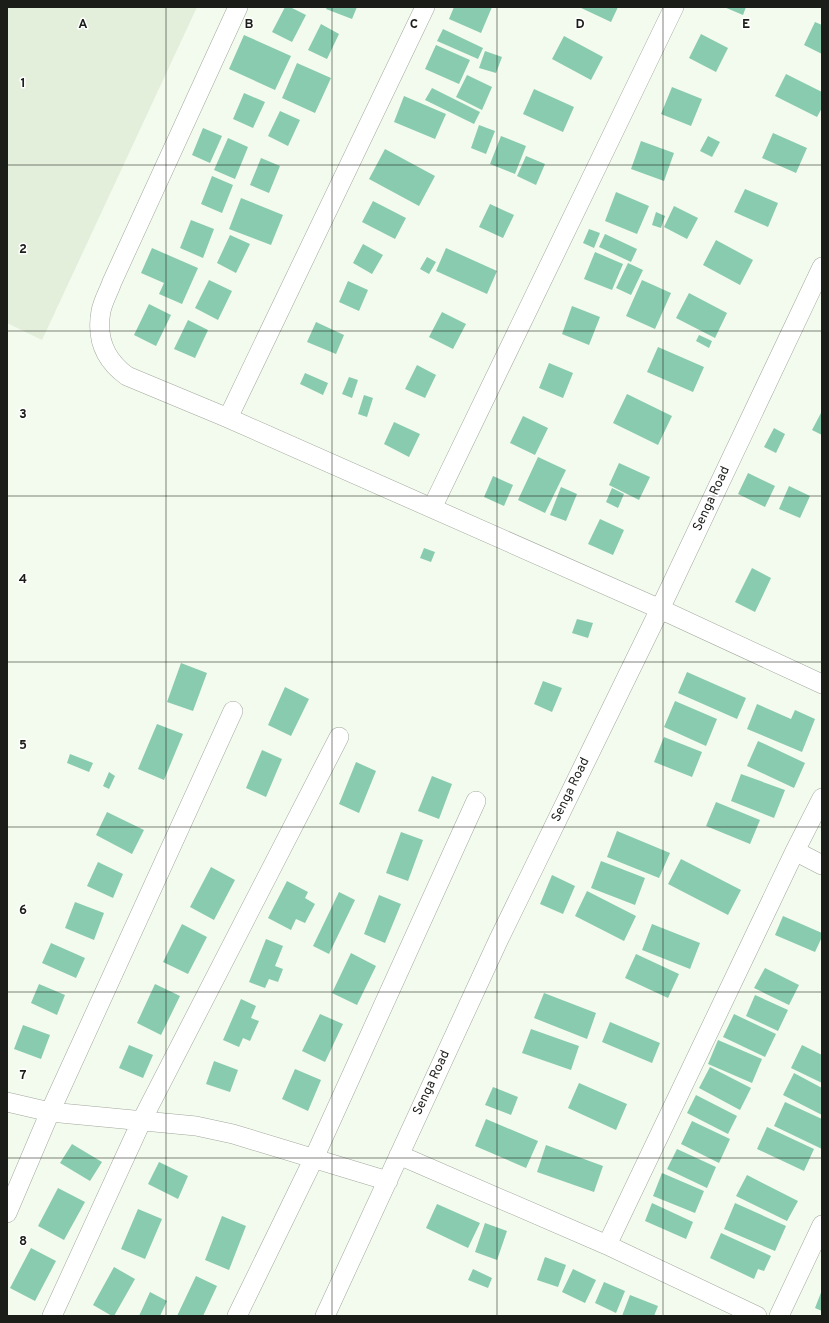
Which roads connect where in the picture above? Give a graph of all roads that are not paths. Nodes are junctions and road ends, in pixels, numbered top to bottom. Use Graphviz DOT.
graph roads {
  1 [pos="238,7"];
  2 [pos="425,7"];
  3 [pos="674,7"];
  4 [pos="822,267"];
  5 [pos="228,418"];
  6 [pos="432,508"];
  7 [pos="660,609"];
  8 [pos="822,684"];
  9 [pos="233,711"];
  10 [pos="339,737"];
  11 [pos="822,798"];
  12 [pos="476,801"];
  13 [pos="795,851"];
  14 [pos="822,865"];
  15 [pos="7,1102"];
  16 [pos="50,1112"];
  17 [pos="142,1120"];
  18 [pos="399,1155"];
  19 [pos="314,1158"];
  20 [pos="388,1181"];
  21 [pos="7,1213"];
  22 [pos="822,1225"];
  23 [pos="607,1245"];
  24 [pos="52,1316"];
  25 [pos="237,1316"];
  26 [pos="325,1316"];
  27 [pos="757,1316"];
  28 [pos="779,1316"];
  1 -- 5 [label="street"];
  2 -- 5 [label="street"];
  3 -- 6 [label="street"];
  4 -- 7 [label="street, Senga Road"];
  5 -- 6 [label="street"];
  6 -- 7 [label="street"];
  7 -- 8 [label="street"];
  7 -- 18 [label="street, Senga Road"];
  9 -- 16 [label="street"];
  10 -- 17 [label="street"];
  11 -- 13 [label="street"];
  12 -- 19 [label="street"];
  13 -- 14 [label="street"];
  13 -- 23 [label="street"];
  15 -- 16 [label="street"];
  16 -- 17 [label="street"];
  16 -- 21 [label="street"];
  17 -- 19 [label="street"];
  17 -- 24 [label="street"];
  18 -- 20 [label="street, Senga Road"];
  18 -- 23 [label="street"];
  19 -- 20 [label="street"];
  19 -- 25 [label="street"];
  20 -- 26 [label="street, Senga Road"];
  22 -- 28 [label="street"];
  23 -- 27 [label="street"];
}
